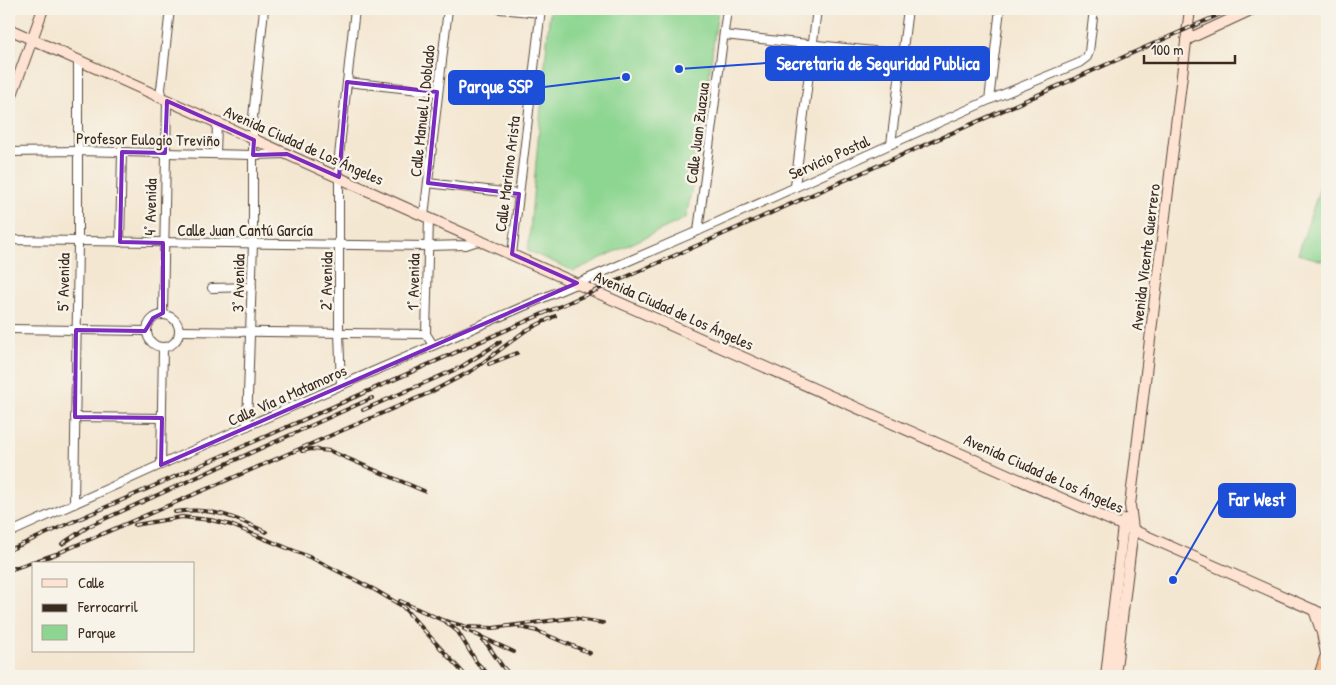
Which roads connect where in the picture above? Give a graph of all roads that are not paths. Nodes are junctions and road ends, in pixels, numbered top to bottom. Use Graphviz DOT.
graph roads {
  1 [pos="43,9"];
  2 [pos="170,9"];
  3 [pos="264,9"];
  4 [pos="355,9"];
  5 [pos="448,9"];
  6 [pos="500,9"];
  7 [pos="727,9"];
  8 [pos="817,9"];
  9 [pos="908,9"];
  10 [pos="1000,9"];
  11 [pos="1094,9"];
  12 [pos="1190,9"];
  13 [pos="1253,9"];
  14 [pos="540,11"];
  15 [pos="9,29"];
  16 [pos="724,35"];
  17 [pos="31,40"];
  18 [pos="1186,40"];
  19 [pos="813,44"];
  20 [pos="902,54"];
  21 [pos="78,61"];
  22 [pos="993,65"];
  23 [pos="347,82"];
  24 [pos="437,92"];
  25 [pos="164,99"];
  26 [pos="989,100"];
  27 [pos="9,103"];
  28 [pos="217,123"];
  29 [pos="254,140"];
  30 [pos="891,144"];
  31 [pos="78,151"];
  32 [pos="9,152"];
  33 [pos="122,152"];
  34 [pos="165,153"];
  35 [pos="216,154"];
  36 [pos="287,154"];
  37 [pos="253,155"];
  38 [pos="340,177"];
  39 [pos="428,183"];
  40 [pos="795,186"];
  41 [pos="519,194"];
  42 [pos="426,217"];
  43 [pos="698,231"];
  44 [pos="9,240"];
  45 [pos="481,240"];
  46 [pos="78,242"];
  47 [pos="120,242"];
  48 [pos="253,243"];
  49 [pos="163,244"];
  50 [pos="340,245"];
  51 [pos="428,246"];
  52 [pos="512,254"];
  53 [pos="577,283"];
  54 [pos="252,287"];
  55 [pos="212,288"];
  56 [pos="163,314"];
  57 [pos="9,330"];
  58 [pos="76,330"];
  59 [pos="147,331"];
  60 [pos="179,331"];
  61 [pos="251,332"];
  62 [pos="339,332"];
  63 [pos="426,334"];
  64 [pos="433,345"];
  65 [pos="163,347"];
  66 [pos="341,386"];
  67 [pos="75,417"];
  68 [pos="162,418"];
  69 [pos="247,426"];
  70 [pos="160,465"];
  71 [pos="74,504"];
  72 [pos="1128,527"];
  73 [pos="9,533"];
  74 [pos="1158,540"];
  75 [pos="1130,551"];
  76 [pos="1314,610"];
  77 [pos="1327,616"];
  78 [pos="1327,658"];
  79 [pos="1106,676"];
  80 [pos="1115,676"];
  81 [pos="1321,676"];
  1 -- 17 [label="street"];
  2 -- 25 [label="street, 4° Avenida"];
  3 -- 29 [label="street, 3° Avenida"];
  4 -- 23 [label="street, 2° Avenida"];
  5 -- 24 [label="street, Calle Manuel L. Doblado"];
  6 -- 14 [label="street"];
  7 -- 16 [label="street, Calle Juan Zuazua"];
  8 -- 19 [label="street"];
  9 -- 20 [label="street"];
  10 -- 22 [label="street"];
  11 -- 26 [label="street, Servicio Postal"];
  12 -- 18 [label="street, Avenida Vicente Guerrero"];
  13 -- 18 [label="street"];
  14 -- 41 [label="street, Calle Mariano Arista"];
  15 -- 17 [label="street, Avenida Ciudad de Los Ángeles"];
  16 -- 19 [label="street"];
  16 -- 43 [label="street, Calle Juan Zuazua"];
  17 -- 21 [label="street, Avenida Ciudad de Los Ángeles"];
  17 -- 27 [label="street"];
  18 -- 72 [label="street, Avenida Vicente Guerrero"];
  19 -- 20 [label="street"];
  19 -- 40 [label="street"];
  20 -- 22 [label="street"];
  20 -- 30 [label="street"];
  21 -- 25 [label="street, Avenida Ciudad de Los Ángeles"];
  21 -- 31 [label="street, 5° Avenida"];
  22 -- 26 [label="street"];
  23 -- 24 [label="street"];
  23 -- 38 [label="street, 2° Avenida"];
  24 -- 39 [label="street, Calle Manuel L. Doblado"];
  25 -- 28 [label="street, Avenida Ciudad de Los Ángeles"];
  25 -- 34 [label="street, 4° Avenida"];
  26 -- 30 [label="street, Servicio Postal"];
  28 -- 29 [label="street, Avenida Ciudad de Los Ángeles"];
  28 -- 35 [label="street"];
  29 -- 36 [label="street, Avenida Ciudad de Los Ángeles"];
  29 -- 37 [label="street, 3° Avenida"];
  30 -- 40 [label="street, Servicio Postal"];
  31 -- 32 [label="street, Profesor Eulogio Treviño"];
  31 -- 33 [label="street, Profesor Eulogio Treviño"];
  31 -- 46 [label="street, 5° Avenida"];
  33 -- 34 [label="street, Profesor Eulogio Treviño"];
  33 -- 47 [label="street"];
  34 -- 35 [label="street, Profesor Eulogio Treviño"];
  34 -- 49 [label="street, 4° Avenida"];
  35 -- 37 [label="street, Profesor Eulogio Treviño"];
  36 -- 37 [label="street, Profesor Eulogio Treviño"];
  36 -- 38 [label="street, Avenida Ciudad de Los Ángeles"];
  37 -- 48 [label="street, 3° Avenida"];
  38 -- 42 [label="street, Avenida Ciudad de Los Ángeles"];
  38 -- 50 [label="street, 2° Avenida"];
  39 -- 41 [label="street"];
  39 -- 42 [label="street, Calle Manuel L. Doblado"];
  40 -- 43 [label="street, Servicio Postal"];
  41 -- 52 [label="street, Calle Mariano Arista"];
  42 -- 45 [label="street, Avenida Ciudad de Los Ángeles"];
  42 -- 51 [label="street, 1° Avenida"];
  43 -- 53 [label="street, Servicio Postal"];
  44 -- 46 [label="street, Calle Juan Cantú García"];
  45 -- 51 [label="street, Calle Juan Cantú García"];
  45 -- 52 [label="street, Avenida Ciudad de Los Ángeles"];
  46 -- 47 [label="street, Calle Juan Cantú García"];
  46 -- 58 [label="street, 5° Avenida"];
  47 -- 49 [label="street, Calle Juan Cantú García"];
  48 -- 49 [label="street, Calle Juan Cantú García"];
  48 -- 50 [label="street, Calle Juan Cantú García"];
  48 -- 54 [label="street, 3° Avenida"];
  49 -- 56 [label="street, 4° Avenida"];
  50 -- 51 [label="street, Calle Juan Cantú García"];
  50 -- 62 [label="street, 2° Avenida"];
  51 -- 63 [label="street, 1° Avenida"];
  52 -- 53 [label="street, Avenida Ciudad de Los Ángeles"];
  53 -- 64 [label="street, Calle Vía a Matamoros"];
  53 -- 72 [label="street, Avenida Ciudad de Los Ángeles"];
  54 -- 55 [label="street"];
  54 -- 61 [label="street, 3° Avenida"];
  56 -- 59 [label="street"];
  56 -- 60 [label="street"];
  57 -- 58 [label="street"];
  58 -- 59 [label="street"];
  58 -- 67 [label="street, 5° Avenida"];
  59 -- 65 [label="street"];
  60 -- 61 [label="street"];
  60 -- 65 [label="street"];
  61 -- 62 [label="street"];
  61 -- 69 [label="street, 3° Avenida"];
  62 -- 63 [label="street"];
  62 -- 66 [label="street, 2° Avenida"];
  63 -- 64 [label="street, 1° Avenida"];
  64 -- 66 [label="street, Calle Vía a Matamoros"];
  65 -- 68 [label="street"];
  66 -- 69 [label="street, Calle Vía a Matamoros"];
  67 -- 68 [label="street"];
  67 -- 71 [label="street, 5° Avenida"];
  68 -- 70 [label="street"];
  69 -- 70 [label="street, Calle Vía a Matamoros"];
  70 -- 71 [label="street, Calle Vía a Matamoros"];
  71 -- 73 [label="street, Calle Vía a Matamoros"];
  72 -- 74 [label="street, Avenida Ciudad de Los Ángeles"];
  72 -- 75 [label="street, Avenida Vicente Guerrero"];
  72 -- 79 [label="street, Avenida Vicente Guerrero"];
  74 -- 75 [label="street"];
  74 -- 76 [label="street, Avenida Ciudad de Los Ángeles"];
  75 -- 80 [label="street, Avenida Vicente Guerrero"];
  76 -- 77 [label="street, Avenida Ciudad de Los Ángeles"];
  76 -- 78 [label="street"];
  78 -- 81 [label="highway"];
}
